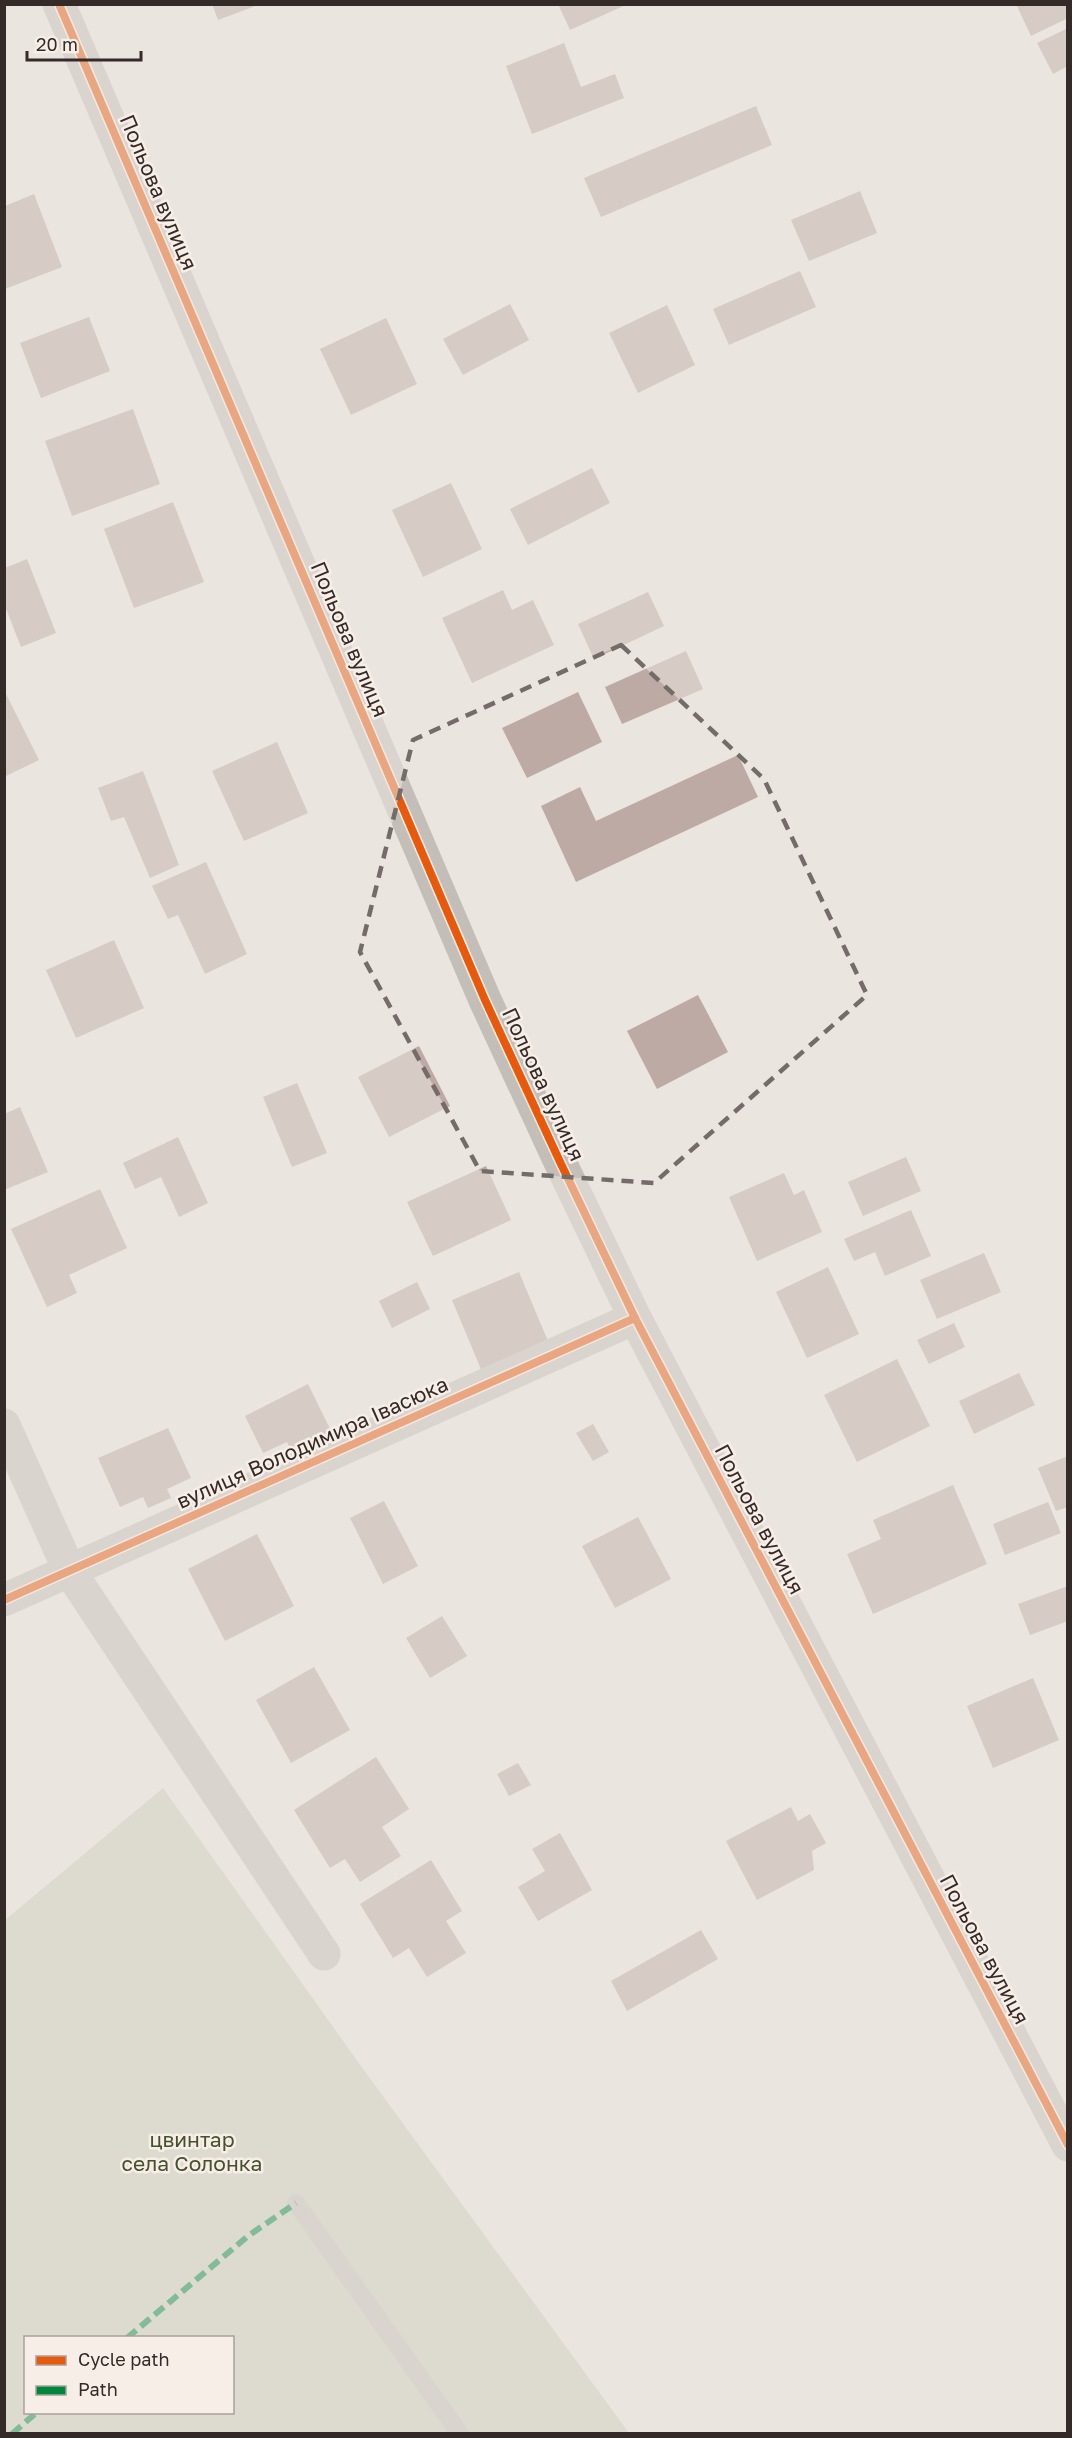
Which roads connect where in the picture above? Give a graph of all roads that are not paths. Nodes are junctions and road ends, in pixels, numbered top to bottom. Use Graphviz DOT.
graph roads {
  1 [pos="59,4"];
  2 [pos="634,1318"];
  3 [pos="4,1425"];
  4 [pos="69,1570"];
  5 [pos="4,1600"];
  6 [pos="324,1953"];
  7 [pos="1068,2145"];
  8 [pos="296,2203"];
  9 [pos="460,2433"];
  1 -- 2 [label="street, Польова вулиця"];
  2 -- 4 [label="street, вулиця Володимира Івасюка"];
  2 -- 7 [label="street, Польова вулиця"];
  3 -- 4 [label="street"];
  4 -- 5 [label="street, вулиця Володимира Івасюка"];
  4 -- 6 [label="street"];
  8 -- 9 [label="lane"];
}
